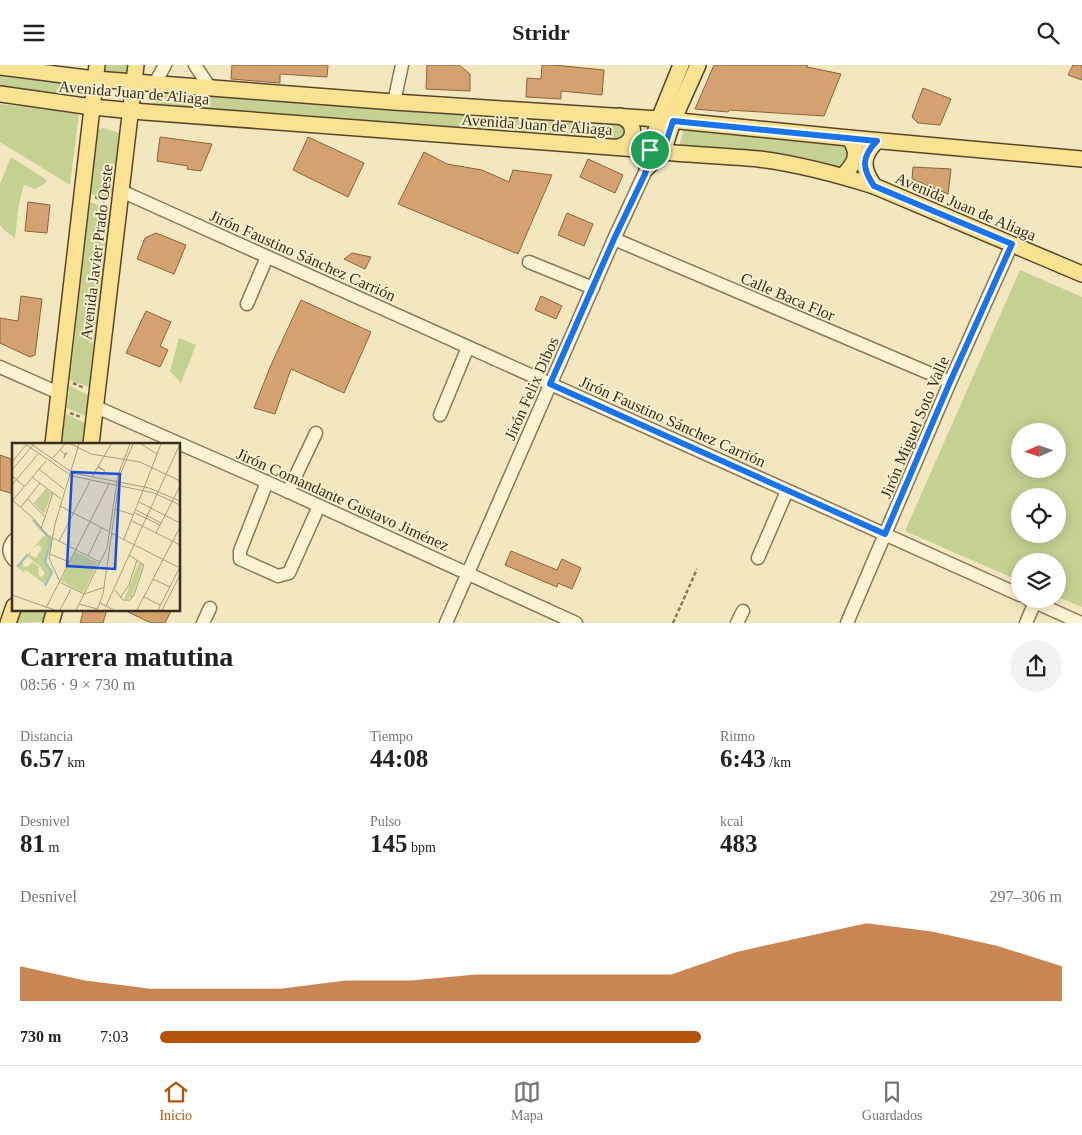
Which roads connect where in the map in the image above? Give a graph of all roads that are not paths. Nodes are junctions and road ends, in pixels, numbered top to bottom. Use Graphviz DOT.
graph roads {
  1 [pos="136,65"];
  2 [pos="165,65"];
  3 [pos="195,65"];
  4 [pos="402,65"];
  5 [pos="681,65"];
  6 [pos="698,65"];
  7 [pos="0,67"];
  8 [pos="96,72"];
  9 [pos="134,82"];
  10 [pos="155,83"];
  11 [pos="210,88"];
  12 [pos="0,95"];
  13 [pos="394,102"];
  14 [pos="92,107"];
  15 [pos="130,110"];
  16 [pos="620,116"];
  17 [pos="666,120"];
  18 [pos="89,131"];
  19 [pos="128,134"];
  20 [pos="849,138"];
  21 [pos="877,141"];
  22 [pos="618,147"];
  23 [pos="657,151"];
  24 [pos="1082,159"];
  25 [pos="647,167"];
  26 [pos="843,176"];
  27 [pos="874,186"];
  28 [pos="121,191"];
  29 [pos="614,239"];
  30 [pos="1012,244"];
  31 [pos="268,257"];
  32 [pos="529,262"];
  33 [pos="1082,275"];
  34 [pos="593,288"];
  35 [pos="247,304"];
  36 [pos="468,347"];
  37 [pos="0,367"];
  38 [pos="950,382"];
  39 [pos="550,384"];
  40 [pos="59,393"];
  41 [pos="96,408"];
  42 [pos="440,415"];
  43 [pos="316,433"];
  44 [pos="53,443"];
  45 [pos="91,443"];
  46 [pos="177,443"];
  47 [pos="180,444"];
  48 [pos="267,482"];
  49 [pos="787,491"];
  50 [pos="288,492"];
  51 [pos="319,506"];
  52 [pos="885,534"];
  53 [pos="12,542"];
  54 [pos="8,558"];
  55 [pos="758,558"];
  56 [pos="468,573"];
  57 [pos="1011,591"];
  58 [pos="210,608"];
  59 [pos="1030,608"];
  60 [pos="1049,608"];
  61 [pos="13,610"];
  62 [pos="55,610"];
  63 [pos="8,623"];
  64 [pos="51,623"];
  65 [pos="203,623"];
  66 [pos="446,623"];
  67 [pos="576,623"];
  68 [pos="847,623"];
  69 [pos="1026,623"];
  70 [pos="1081,623"];
  1 -- 9 [label="main road, Avenida Javier Prado Oeste"];
  2 -- 10 [label="street"];
  3 -- 11 [label="street"];
  4 -- 13 [label="street"];
  5 -- 17 [label="main road"];
  6 -- 17 [label="main road"];
  7 -- 8 [label="main road, Avenida Juan de Aliaga"];
  8 -- 9 [label="main road, Avenida Juan de Aliaga"];
  8 -- 14 [label="main road, Avenida Javier Prado Oeste"];
  9 -- 10 [label="main road, Avenida Juan de Aliaga"];
  9 -- 15 [label="main road, Avenida Javier Prado Oeste"];
  10 -- 11 [label="main road, Avenida Juan de Aliaga"];
  11 -- 13 [label="main road, Avenida Juan de Aliaga"];
  12 -- 14 [label="main road, Avenida Juan de Aliaga"];
  13 -- 16 [label="main road, Avenida Juan de Aliaga"];
  14 -- 15 [label="main road, Avenida Juan de Aliaga"];
  14 -- 18 [label="main road, Avenida Javier Prado Oeste"];
  15 -- 19 [label="main road, Avenida Javier Prado Oeste"];
  15 -- 22 [label="main road, Avenida Juan de Aliaga"];
  16 -- 17 [label="main road, Avenida Juan de Aliaga"];
  16 -- 22 [label="main road"];
  17 -- 20 [label="main road, Avenida Juan de Aliaga"];
  17 -- 23 [label="main road"];
  18 -- 19 [label="main road"];
  18 -- 40 [label="main road, Avenida Javier Prado Oeste"];
  19 -- 28 [label="main road, Avenida Javier Prado Oeste"];
  20 -- 21 [label="main road, Avenida Juan de Aliaga"];
  20 -- 26 [label="main road"];
  21 -- 24 [label="main road, Avenida Juan de Aliaga"];
  21 -- 27 [label="main road"];
  22 -- 23 [label="main road, Avenida Juan de Aliaga"];
  23 -- 25 [label="main road"];
  23 -- 26 [label="main road, Avenida Juan de Aliaga"];
  25 -- 29 [label="street, Jirón Felix Dibos"];
  26 -- 27 [label="main road, Avenida Juan de Aliaga"];
  27 -- 30 [label="main road, Avenida Juan de Aliaga"];
  28 -- 31 [label="street, Jirón Faustino Sánchez Carrión"];
  28 -- 41 [label="main road, Avenida Javier Prado Oeste"];
  29 -- 34 [label="street, Jirón Felix Dibos"];
  29 -- 38 [label="street, Calle Baca Flor"];
  30 -- 33 [label="main road, Avenida Juan de Aliaga"];
  30 -- 38 [label="street, Jirón Miguel Soto Valle"];
  31 -- 35 [label="street"];
  31 -- 36 [label="street, Jirón Faustino Sánchez Carrión"];
  32 -- 34 [label="street"];
  34 -- 39 [label="street, Jirón Felix Dibos"];
  36 -- 39 [label="street, Jirón Faustino Sánchez Carrión"];
  36 -- 42 [label="street"];
  37 -- 40 [label="street"];
  38 -- 52 [label="street, Jirón Miguel Soto Valle"];
  39 -- 49 [label="street, Jirón Faustino Sánchez Carrión"];
  39 -- 56 [label="street, Jirón Felix Dibos"];
  40 -- 44 [label="main road, Avenida Javier Prado Oeste"];
  41 -- 45 [label="main road, Avenida Javier Prado Oeste"];
  41 -- 46 [label="street, Jirón Comandante Gustavo Jiménez"];
  43 -- 50 [label="street"];
  47 -- 48 [label="street, Jirón Comandante Gustavo Jiménez"];
  48 -- 50 [label="street, Jirón Comandante Gustavo Jiménez"];
  48 -- 51 [label="street"];
  49 -- 52 [label="street, Jirón Faustino Sánchez Carrión"];
  49 -- 55 [label="street"];
  50 -- 51 [label="street, Jirón Comandante Gustavo Jiménez"];
  51 -- 56 [label="street, Jirón Comandante Gustavo Jiménez"];
  52 -- 57 [label="street, Jirón Faustino Sánchez Carrión"];
  52 -- 68 [label="street, Jirón Miguel Soto Valle"];
  53 -- 54 [label="street"];
  56 -- 66 [label="street, Jirón Felix Dibos"];
  56 -- 67 [label="street, Jirón Comandante Gustavo Jiménez"];
  58 -- 65 [label="street"];
  59 -- 69 [label="street"];
  60 -- 70 [label="street"];
  61 -- 63 [label="main road"];
  62 -- 64 [label="main road"];
}
